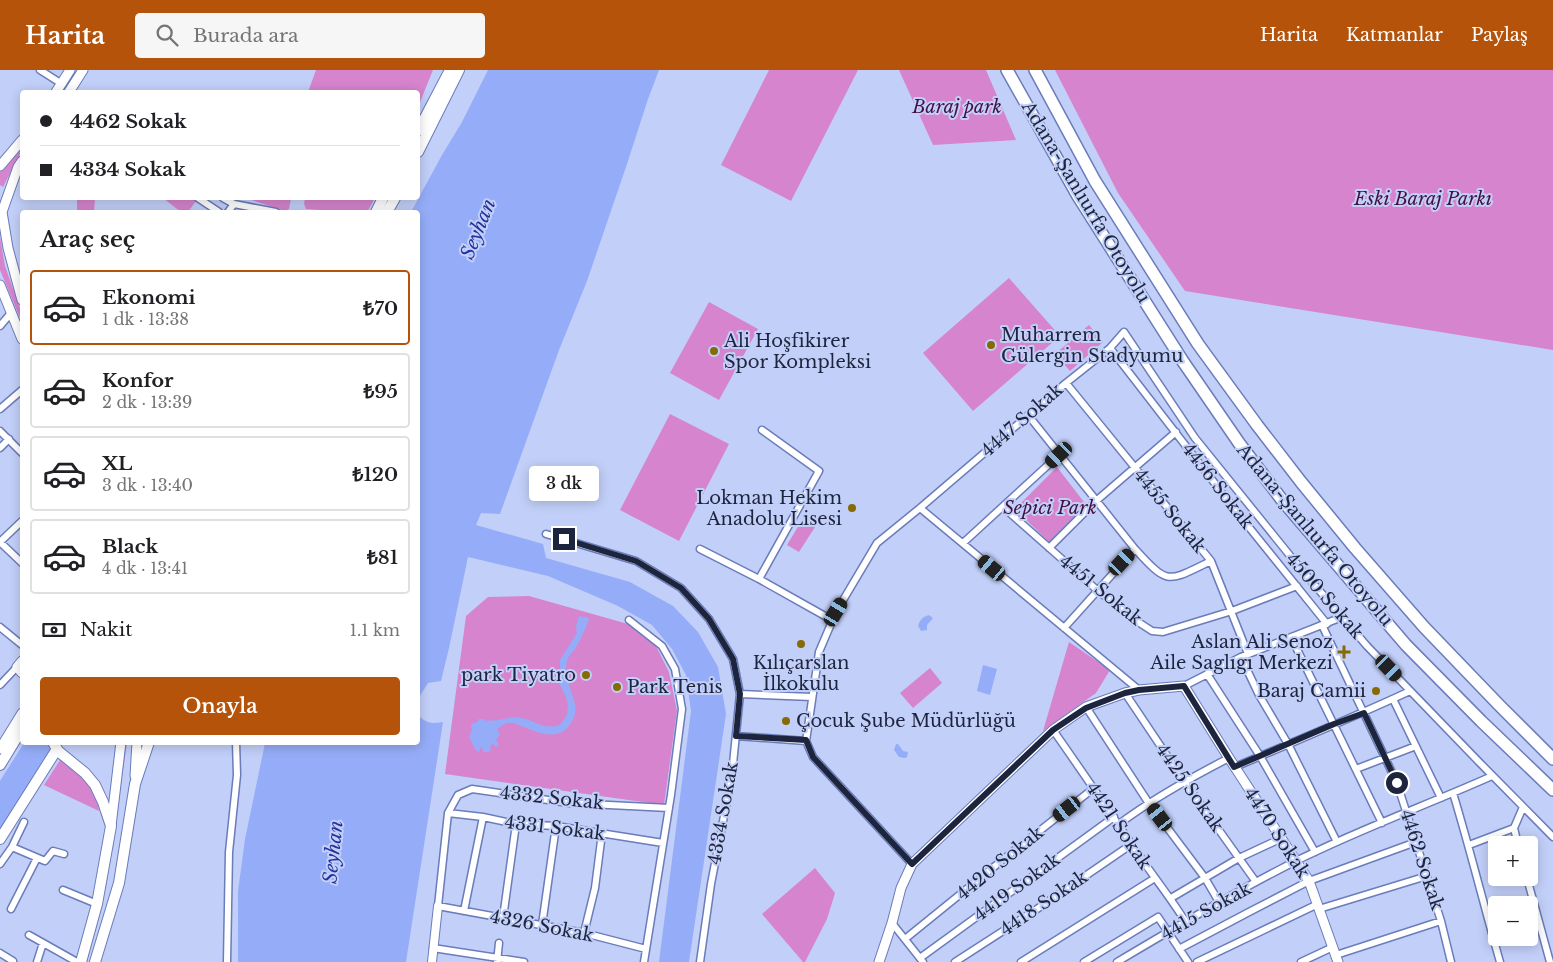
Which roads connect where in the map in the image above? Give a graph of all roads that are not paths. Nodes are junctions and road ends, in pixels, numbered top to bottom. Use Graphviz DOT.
graph roads {
  1 [pos="40,70"];
  2 [pos="70,70"];
  3 [pos="83,70"];
  4 [pos="450,70"];
  5 [pos="459,70"];
  6 [pos="1007,70"];
  7 [pos="1035,71"];
  8 [pos="59,88"];
  9 [pos="70,90"];
  10 [pos="420,127"];
  11 [pos="20,143"];
  12 [pos="420,148"];
  13 [pos="0,156"];
  14 [pos="0,166"];
  15 [pos="20,168"];
  16 [pos="201,200"];
  17 [pos="227,200"];
  18 [pos="0,202"];
  19 [pos="234,204"];
  20 [pos="216,210"];
  21 [pos="230,210"];
  22 [pos="266,210"];
  23 [pos="1,216"];
  24 [pos="0,285"];
  25 [pos="20,293"];
  26 [pos="12,313"];
  27 [pos="0,326"];
  28 [pos="1124,332"];
  29 [pos="20,334"];
  30 [pos="1110,348"];
  31 [pos="1066,383"];
  32 [pos="20,392"];
  33 [pos="0,409"];
  34 [pos="1028,415"];
  35 [pos="762,430"];
  36 [pos="0,431"];
  37 [pos="1176,432"];
  38 [pos="9,439"];
  39 [pos="0,448"];
  40 [pos="20,451"];
  41 [pos="1059,455"];
  42 [pos="1136,468"];
  43 [pos="1096,501"];
  44 [pos="1003,507"];
  45 [pos="920,508"];
  46 [pos="20,523"];
  47 [pos="546,534"];
  48 [pos="0,542"];
  49 [pos="963,543"];
  50 [pos="1049,548"];
  51 [pos="700,549"];
  52 [pos="1135,549"];
  53 [pos="20,561"];
  54 [pos="1211,561"];
  55 [pos="759,578"];
  56 [pos="1297,586"];
  57 [pos="1097,590"];
  58 [pos="1232,611"];
  59 [pos="1342,617"];
  60 [pos="630,620"];
  61 [pos="832,620"];
  62 [pos="1325,624"];
  63 [pos="0,627"];
  64 [pos="1064,628"];
  65 [pos="1291,637"];
  66 [pos="20,644"];
  67 [pos="1248,654"];
  68 [pos="1240,657"];
  69 [pos="20,668"];
  70 [pos="1207,674"];
  71 [pos="1,683"];
  72 [pos="1184,686"];
  73 [pos="1139,690"];
  74 [pos="1410,691"];
  75 [pos="1125,693"];
  76 [pos="740,694"];
  77 [pos="812,697"];
  78 [pos="1393,699"];
  79 [pos="1086,708"];
  80 [pos="1364,713"];
  81 [pos="20,717"];
  82 [pos="1334,724"];
  83 [pos="1053,730"];
  84 [pos="20,732"];
  85 [pos="736,736"];
  86 [pos="806,740"];
  87 [pos="1288,744"];
  88 [pos="121,745"];
  89 [pos="138,745"];
  90 [pos="148,745"];
  91 [pos="236,745"];
  92 [pos="55,746"];
  93 [pos="1416,746"];
  94 [pos="0,749"];
  95 [pos="1260,756"];
  96 [pos="1229,758"];
  97 [pos="1385,758"];
  98 [pos="1553,759"];
  99 [pos="0,765"];
  100 [pos="1234,767"];
  101 [pos="1356,769"];
  102 [pos="1492,776"];
  103 [pos="1184,781"];
  104 [pos="135,784"];
  105 [pos="1094,788"];
  106 [pos="1553,790"];
  107 [pos="1453,794"];
  108 [pos="1441,798"];
  109 [pos="1148,802"];
  110 [pos="1523,807"];
  111 [pos="669,808"];
  112 [pos="1407,812"];
  113 [pos="448,813"];
  114 [pos="482,817"];
  115 [pos="1114,817"];
  116 [pos="24,822"];
  117 [pos="1382,823"];
  118 [pos="516,824"];
  119 [pos="1119,824"];
  120 [pos="111,826"];
  121 [pos="556,826"];
  122 [pos="1514,828"];
  123 [pos="602,833"];
  124 [pos="1516,836"];
  125 [pos="1282,838"];
  126 [pos="1553,838"];
  127 [pos="0,839"];
  128 [pos="1337,842"];
  129 [pos="1416,842"];
  130 [pos="663,843"];
  131 [pos="1132,844"];
  132 [pos="1469,845"];
  133 [pos="12,847"];
  134 [pos="1315,852"];
  135 [pos="64,854"];
  136 [pos="37,858"];
  137 [pos="1239,858"];
  138 [pos="1296,861"];
  139 [pos="0,864"];
  140 [pos="912,864"];
  141 [pos="1427,876"];
  142 [pos="1155,878"];
  143 [pos="1205,878"];
  144 [pos="1256,882"];
  145 [pos="1310,882"];
  146 [pos="1529,886"];
  147 [pos="63,890"];
  148 [pos="1171,898"];
  149 [pos="1219,902"];
  150 [pos="97,904"];
  151 [pos="438,906"];
  152 [pos="1319,907"];
  153 [pos="11,909"];
  154 [pos="464,911"];
  155 [pos="503,918"];
  156 [pos="1185,921"];
  157 [pos="1441,921"];
  158 [pos="892,923"];
  159 [pos="542,925"];
  160 [pos="1167,932"];
  161 [pos="584,933"];
  162 [pos="28,935"];
  163 [pos="906,939"];
  164 [pos="43,943"];
  165 [pos="499,943"];
  166 [pos="433,948"];
  167 [pos="646,949"];
  168 [pos="1179,950"];
  169 [pos="0,953"];
  170 [pos="1336,955"];
  171 [pos="497,960"];
  172 [pos="922,960"];
  173 [pos="13,961"];
  174 [pos="36,962"];
  175 [pos="77,962"];
  176 [pos="81,962"];
  177 [pos="95,962"];
  178 [pos="227,962"];
  179 [pos="432,962"];
  180 [pos="524,962"];
  181 [pos="644,962"];
  182 [pos="700,962"];
  183 [pos="879,962"];
  184 [pos="955,962"];
  185 [pos="1021,962"];
  186 [pos="1084,962"];
  187 [pos="1117,962"];
  188 [pos="1188,962"];
  189 [pos="1197,962"];
  190 [pos="1301,962"];
  191 [pos="1451,962"];
  192 [pos="1500,962"];
  193 [pos="1550,962"];
  1 -- 8 [label="street"];
  2 -- 8 [label="main road"];
  3 -- 9 [label="main road"];
  4 -- 10 [label="main road"];
  5 -- 12 [label="main road"];
  6 -- 106 [label="highway, Adana-Şanlıurfa Otoyolu"];
  7 -- 98 [label="highway, Adana-Şanlıurfa Otoyolu"];
  11 -- 13 [label="main road"];
  11 -- 14 [label="main road"];
  15 -- 23 [label="main road"];
  16 -- 20 [label="street"];
  17 -- 19 [label="street"];
  18 -- 23 [label="main road"];
  19 -- 21 [label="street"];
  19 -- 22 [label="street"];
  23 -- 25 [label="main road"];
  24 -- 26 [label="main road"];
  26 -- 27 [label="street"];
  26 -- 29 [label="main road"];
  28 -- 30 [label="street, 4447 Sokak"];
  28 -- 59 [label="street, 4500 Sokak"];
  30 -- 31 [label="street, 4447 Sokak"];
  30 -- 37 [label="street, 4456 Sokak"];
  31 -- 34 [label="street, 4447 Sokak"];
  31 -- 42 [label="street, 4455 Sokak"];
  32 -- 33 [label="street"];
  34 -- 41 [label="street"];
  34 -- 45 [label="street, 4447 Sokak"];
  35 -- 55 [label="street"];
  36 -- 38 [label="street"];
  37 -- 42 [label="street"];
  37 -- 56 [label="street, 4456 Sokak"];
  38 -- 39 [label="street"];
  38 -- 40 [label="street"];
  41 -- 43 [label="street"];
  41 -- 44 [label="street"];
  42 -- 43 [label="street"];
  42 -- 54 [label="street, 4455 Sokak"];
  43 -- 50 [label="street"];
  43 -- 52 [label="street"];
  44 -- 49 [label="street"];
  44 -- 50 [label="street, 4451 Sokak"];
  45 -- 49 [label="street"];
  45 -- 61 [label="street, 4447 Sokak"];
  46 -- 48 [label="street"];
  47 -- 76 [label="street, 4334 Sokak"];
  48 -- 53 [label="street"];
  49 -- 64 [label="street"];
  50 -- 57 [label="street, 4451 Sokak"];
  51 -- 55 [label="street"];
  52 -- 54 [label="street"];
  52 -- 57 [label="street"];
  54 -- 58 [label="street, 4455 Sokak"];
  55 -- 61 [label="street"];
  56 -- 58 [label="street, 4451 Sokak"];
  56 -- 62 [label="street, 4456 Sokak"];
  57 -- 58 [label="street, 4451 Sokak"];
  57 -- 64 [label="street"];
  58 -- 67 [label="street, 4455 Sokak"];
  59 -- 62 [label="street"];
  59 -- 74 [label="street, 4500 Sokak"];
  60 -- 111 [label="street"];
  61 -- 77 [label="street, 4447 Sokak"];
  62 -- 65 [label="street"];
  62 -- 80 [label="street, 4462 Sokak"];
  63 -- 66 [label="street"];
  64 -- 73 [label="street"];
  65 -- 67 [label="street"];
  65 -- 82 [label="street"];
  67 -- 68 [label="street"];
  68 -- 70 [label="street"];
  68 -- 87 [label="street"];
  69 -- 71 [label="street"];
  70 -- 72 [label="street"];
  70 -- 95 [label="street"];
  72 -- 73 [label="main road"];
  72 -- 96 [label="main road, 4470 Sokak"];
  73 -- 75 [label="main road"];
  74 -- 78 [label="street"];
  74 -- 102 [label="street, 4500 Sokak"];
  75 -- 79 [label="main road"];
  75 -- 103 [label="street, 4425 Sokak"];
  76 -- 77 [label="street"];
  76 -- 85 [label="street, 4334 Sokak"];
  77 -- 86 [label="street, 4447 Sokak"];
  78 -- 80 [label="street"];
  78 -- 93 [label="street"];
  79 -- 83 [label="main road"];
  79 -- 109 [label="street"];
  80 -- 82 [label="street"];
  80 -- 97 [label="street, 4462 Sokak"];
  81 -- 94 [label="main road"];
  82 -- 87 [label="street"];
  82 -- 101 [label="street"];
  83 -- 105 [label="street, 4421 Sokak"];
  83 -- 140 [label="main road"];
  84 -- 99 [label="main road"];
  85 -- 86 [label="street"];
  85 -- 182 [label="street, 4334 Sokak"];
  86 -- 140 [label="street"];
  87 -- 95 [label="street"];
  87 -- 128 [label="street"];
  88 -- 120 [label="main road"];
  89 -- 104 [label="main road"];
  90 -- 104 [label="main road"];
  91 -- 178 [label="street"];
  92 -- 120 [label="main road"];
  92 -- 127 [label="main road"];
  93 -- 97 [label="street"];
  93 -- 108 [label="street"];
  95 -- 100 [label="street"];
  95 -- 134 [label="street"];
  96 -- 100 [label="main road, 4470 Sokak"];
  96 -- 103 [label="street"];
  97 -- 101 [label="street"];
  97 -- 112 [label="street, 4462 Sokak"];
  100 -- 125 [label="main road, 4470 Sokak"];
  101 -- 117 [label="street"];
  102 -- 107 [label="street, 4415 Sokak"];
  102 -- 110 [label="street, 4500 Sokak"];
  103 -- 109 [label="street"];
  103 -- 137 [label="street, 4425 Sokak"];
  104 -- 177 [label="main road"];
  105 -- 115 [label="street, 4421 Sokak"];
  105 -- 163 [label="street, 4420 Sokak"];
  107 -- 108 [label="street, 4415 Sokak"];
  107 -- 132 [label="street"];
  108 -- 112 [label="street, 4415 Sokak"];
  109 -- 119 [label="street"];
  109 -- 143 [label="street"];
  110 -- 122 [label="street"];
  110 -- 126 [label="street, 4500 Sokak"];
  111 -- 113 [label="street, 4332 Sokak"];
  111 -- 130 [label="street"];
  112 -- 117 [label="street, 4415 Sokak"];
  112 -- 129 [label="street, 4462 Sokak"];
  113 -- 114 [label="street, 4331 Sokak"];
  113 -- 151 [label="street"];
  114 -- 118 [label="street, 4331 Sokak"];
  114 -- 154 [label="street"];
  115 -- 119 [label="street, 4421 Sokak"];
  115 -- 172 [label="street, 4419 Sokak"];
  116 -- 133 [label="street"];
  117 -- 128 [label="street, 4415 Sokak"];
  118 -- 121 [label="street, 4331 Sokak"];
  118 -- 155 [label="street"];
  119 -- 131 [label="street, 4421 Sokak"];
  120 -- 150 [label="main road"];
  121 -- 123 [label="street, 4331 Sokak"];
  121 -- 159 [label="street"];
  122 -- 124 [label="street"];
  122 -- 132 [label="street"];
  123 -- 130 [label="street, 4331 Sokak"];
  123 -- 161 [label="street"];
  125 -- 137 [label="street"];
  125 -- 138 [label="main road, 4470 Sokak"];
  128 -- 134 [label="street, 4415 Sokak"];
  129 -- 141 [label="street, 4462 Sokak"];
  129 -- 145 [label="street"];
  130 -- 167 [label="street"];
  131 -- 142 [label="street, 4421 Sokak"];
  131 -- 184 [label="street, 4418 Sokak"];
  132 -- 192 [label="street"];
  133 -- 136 [label="street"];
  133 -- 139 [label="street"];
  134 -- 138 [label="street, 4415 Sokak"];
  135 -- 136 [label="street"];
  136 -- 153 [label="street"];
  137 -- 143 [label="street"];
  137 -- 144 [label="street, 4425 Sokak"];
  138 -- 144 [label="street, 4415 Sokak"];
  138 -- 145 [label="main road, 4470 Sokak"];
  140 -- 158 [label="main road"];
  141 -- 152 [label="street"];
  141 -- 157 [label="street, 4462 Sokak"];
  142 -- 148 [label="street, 4421 Sokak"];
  142 -- 185 [label="street"];
  143 -- 148 [label="street"];
  143 -- 149 [label="street"];
  144 -- 149 [label="street, 4415 Sokak"];
  145 -- 152 [label="main road, 4470 Sokak"];
  145 -- 168 [label="street"];
  146 -- 193 [label="street"];
  147 -- 150 [label="street"];
  148 -- 156 [label="street, 4421 Sokak"];
  149 -- 156 [label="street, 4415 Sokak"];
  150 -- 176 [label="main road"];
  151 -- 154 [label="street, 4326 Sokak"];
  151 -- 166 [label="street"];
  152 -- 170 [label="main road, 4470 Sokak"];
  152 -- 189 [label="street"];
  154 -- 155 [label="street, 4326 Sokak"];
  155 -- 159 [label="street, 4326 Sokak"];
  156 -- 160 [label="street, 4415 Sokak"];
  157 -- 170 [label="street"];
  157 -- 191 [label="street, 4462 Sokak"];
  158 -- 163 [label="street"];
  158 -- 183 [label="main road"];
  159 -- 161 [label="street, 4326 Sokak"];
  160 -- 168 [label="street"];
  160 -- 186 [label="street"];
  160 -- 187 [label="street, 4415 Sokak"];
  161 -- 167 [label="street, 4326 Sokak"];
  162 -- 164 [label="street"];
  163 -- 172 [label="street"];
  164 -- 174 [label="street"];
  164 -- 175 [label="street"];
  165 -- 171 [label="street"];
  166 -- 171 [label="street"];
  166 -- 179 [label="street"];
  167 -- 181 [label="street"];
  168 -- 188 [label="street"];
  169 -- 173 [label="street"];
  170 -- 190 [label="street"];
  171 -- 180 [label="street"];
}
